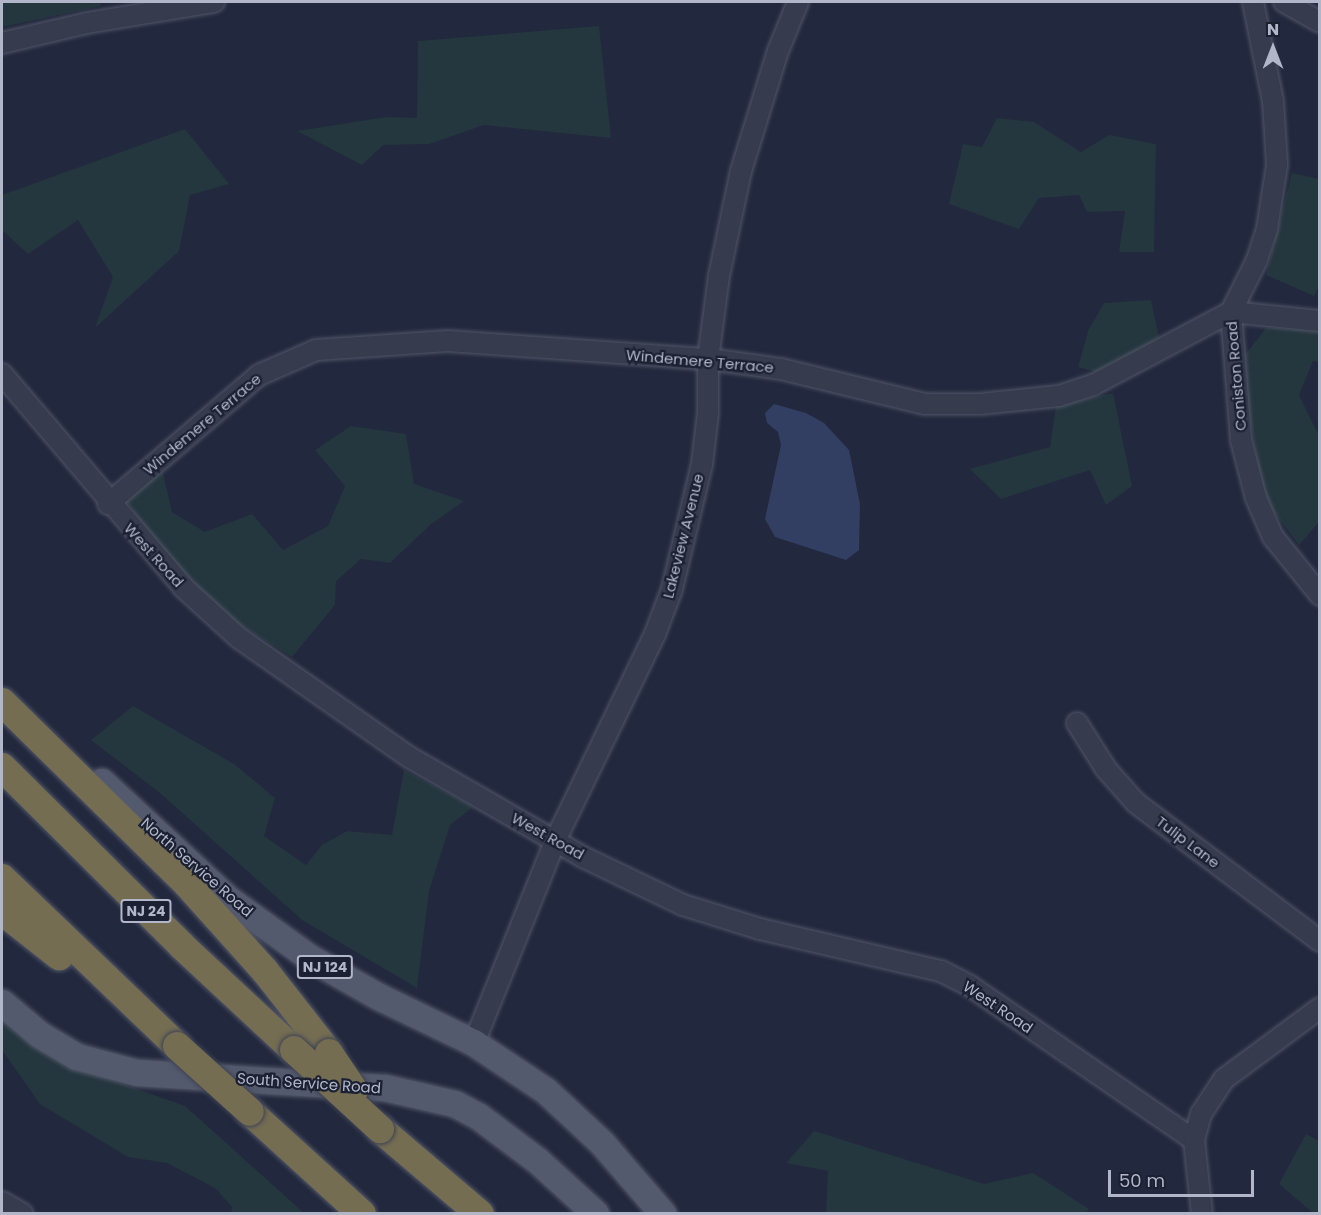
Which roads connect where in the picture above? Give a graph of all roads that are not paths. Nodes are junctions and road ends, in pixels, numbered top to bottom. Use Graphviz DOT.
graph roads {
  1 [pos="214,2"];
  2 [pos="798,2"];
  3 [pos="1253,2"];
  4 [pos="1284,2"];
  5 [pos="1320,22"];
  6 [pos="2,43"];
  7 [pos="1231,312"];
  8 [pos="1320,321"];
  9 [pos="708,359"];
  10 [pos="2,374"];
  11 [pos="108,504"];
  12 [pos="1320,595"];
  13 [pos="2,694"];
  14 [pos="2,702"];
  15 [pos="1077,723"];
  16 [pos="2,767"];
  17 [pos="555,841"];
  18 [pos="2,878"];
  19 [pos="2,911"];
  20 [pos="1320,941"];
  21 [pos="2,1003"];
  22 [pos="1320,1008"];
  23 [pos="474,1043"];
  24 [pos="177,1046"];
  25 [pos="380,1129"];
  26 [pos="1194,1140"];
  27 [pos="2,1202"];
  28 [pos="23,1214"];
  29 [pos="362,1214"];
  30 [pos="480,1214"];
  31 [pos="596,1214"];
  32 [pos="663,1214"];
  33 [pos="1202,1214"];
  1 -- 6 [label="street"];
  2 -- 9 [label="street, Lakeview Avenue"];
  3 -- 7 [label="street, Coniston Road"];
  4 -- 5 [label="street"];
  7 -- 8 [label="street"];
  7 -- 9 [label="street, Windemere Terrace"];
  7 -- 12 [label="street, Coniston Road"];
  9 -- 11 [label="street, Windemere Terrace"];
  9 -- 17 [label="street, Lakeview Avenue"];
  10 -- 11 [label="street, West Road"];
  11 -- 17 [label="street, West Road"];
  13 -- 23 [label="main road, North Service Road / NJ 124"];
  14 -- 25 [label="highway, bridge"];
  15 -- 20 [label="street, Tulip Lane"];
  16 -- 25 [label="highway, NJ 24, bridge"];
  17 -- 23 [label="street, Lakeview Avenue"];
  17 -- 26 [label="street, West Road"];
  18 -- 24 [label="highway"];
  19 -- 24 [label="highway"];
  21 -- 31 [label="main road, South Service Road"];
  22 -- 26 [label="street"];
  23 -- 32 [label="main road, North Service Road / NJ 124"];
  24 -- 29 [label="highway, bridge"];
  25 -- 30 [label="highway, NJ 24"];
  26 -- 33 [label="street"];
  27 -- 28 [label="street"];
}
